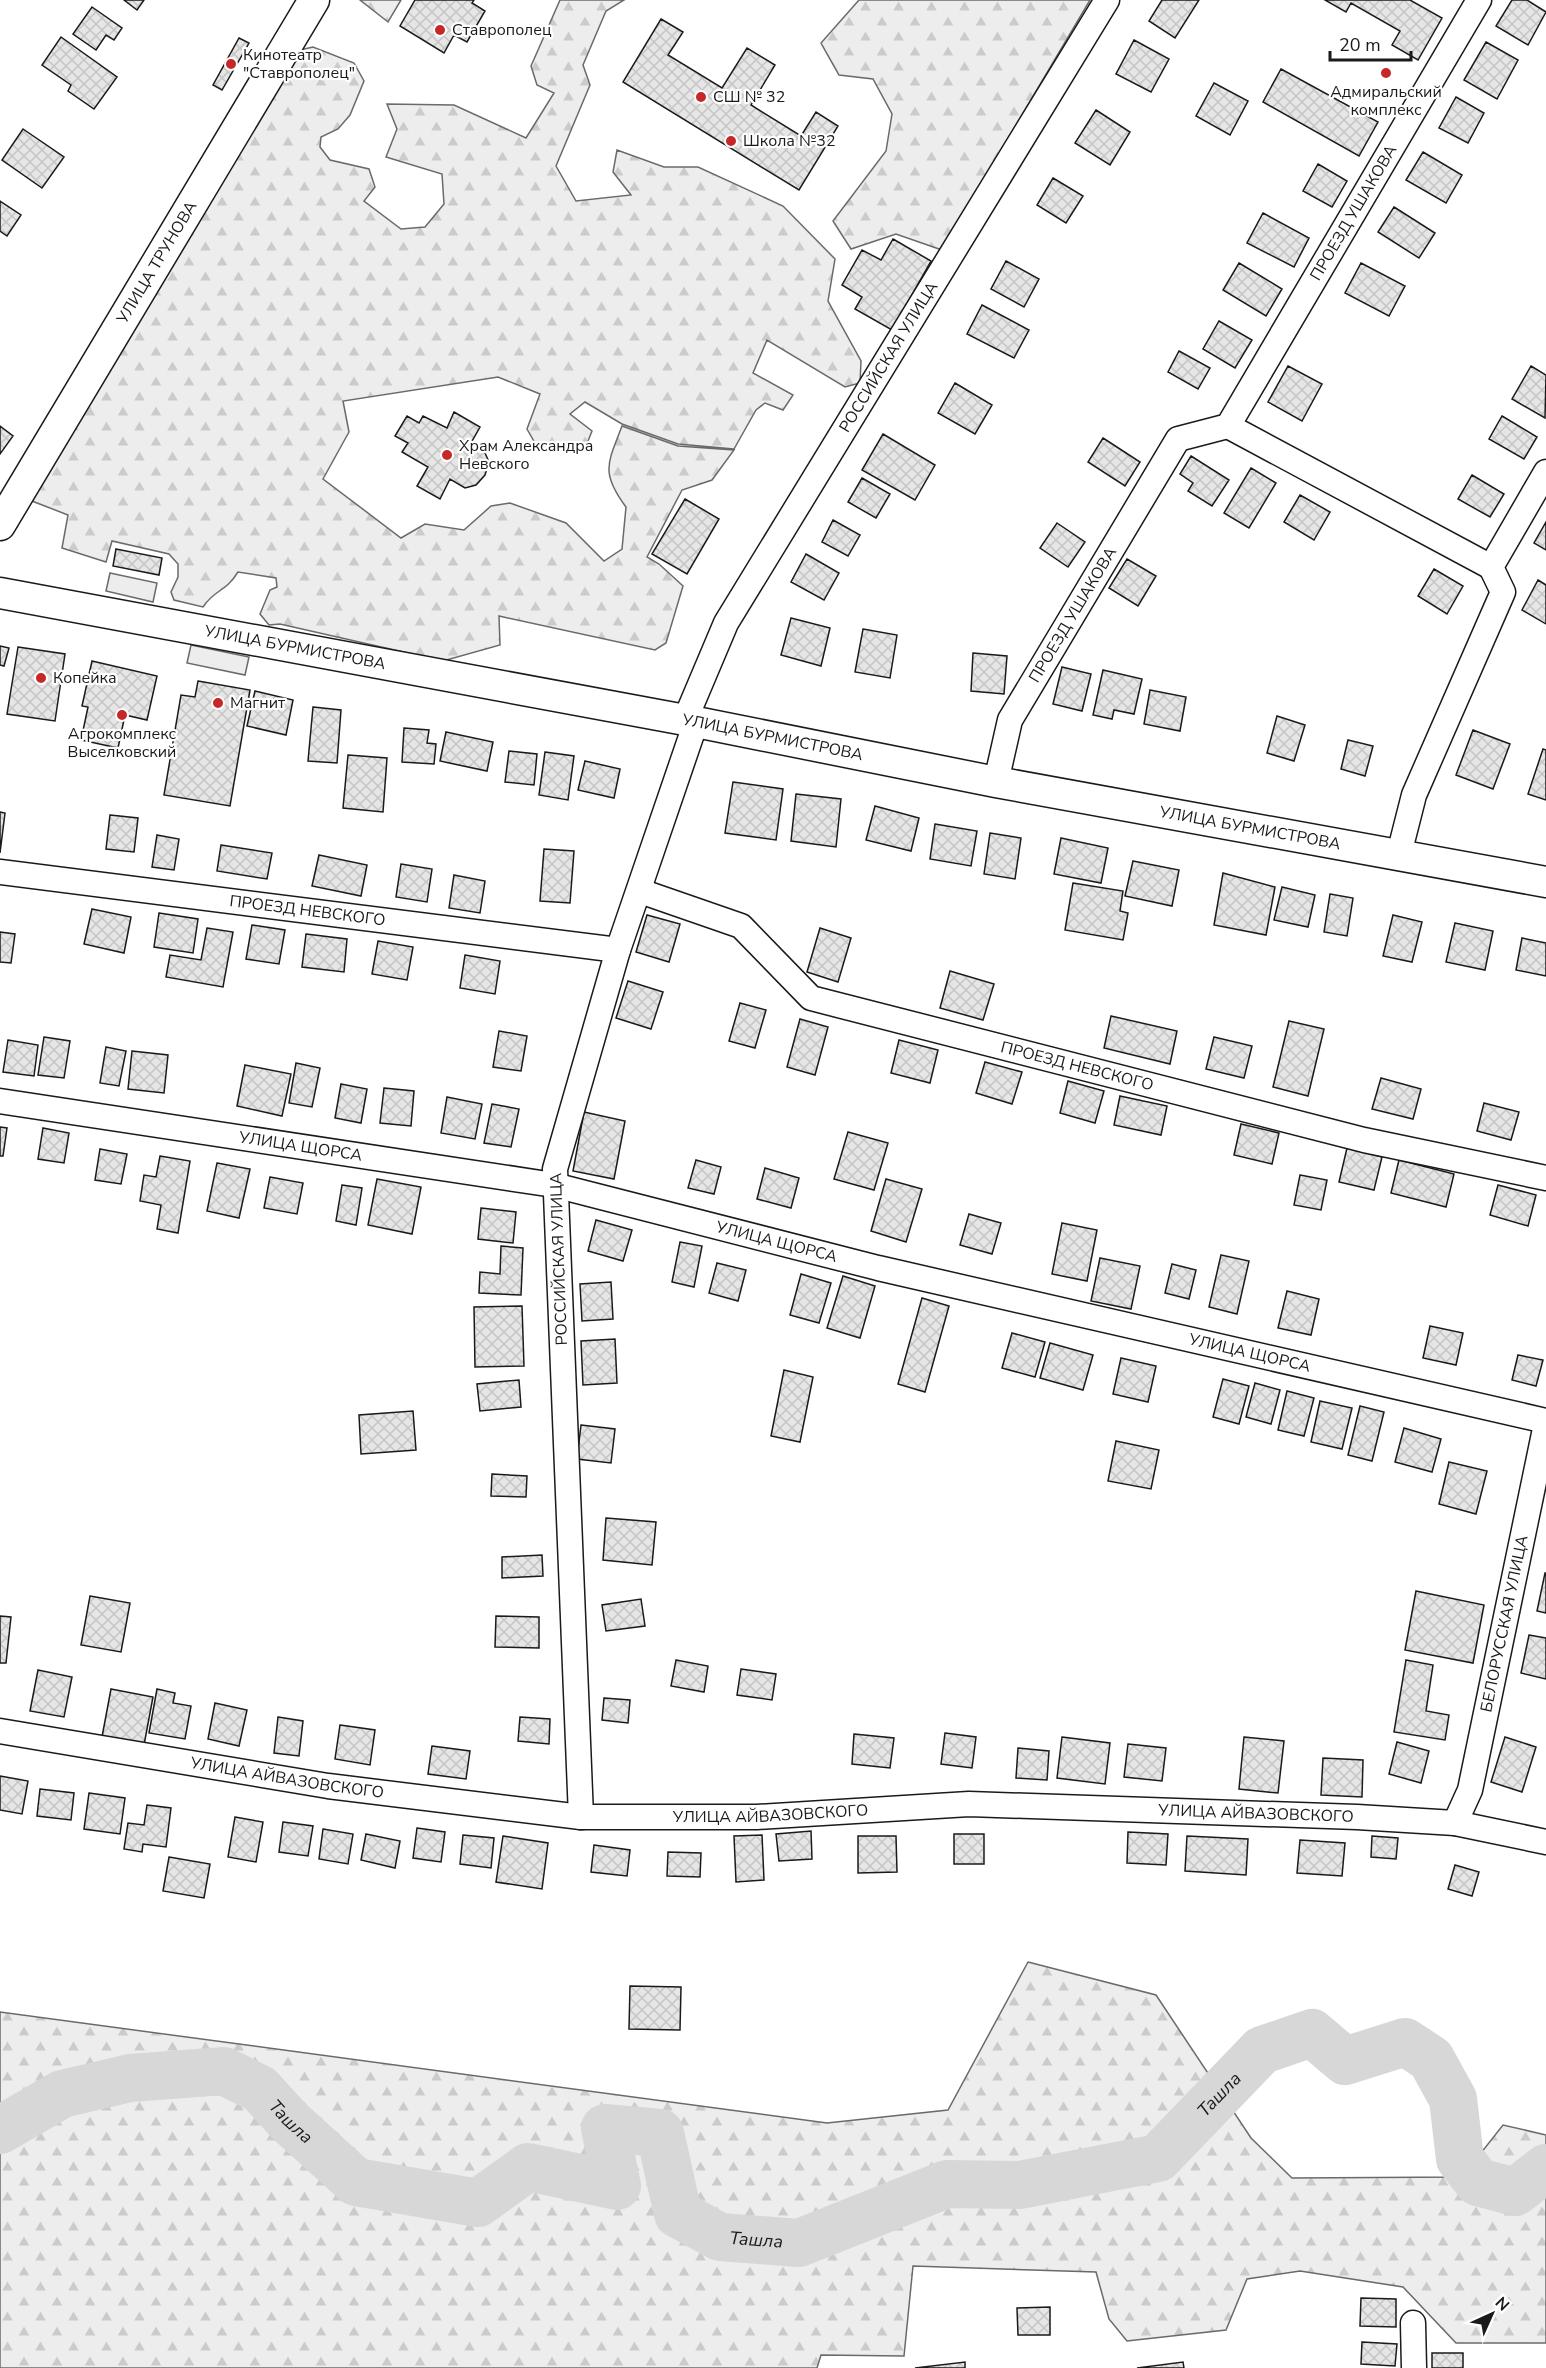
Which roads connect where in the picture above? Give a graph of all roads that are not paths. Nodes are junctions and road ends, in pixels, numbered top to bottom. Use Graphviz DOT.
graph roads {
  1 [pos="314,0"];
  2 [pos="1107,0"];
  3 [pos="1479,0"];
  4 [pos="1228,426"];
  5 [pos="1546,472"];
  6 [pos="0,525"];
  7 [pos="1491,567"];
  8 [pos="0,593"];
  9 [pos="690,721"];
  10 [pos="996,782"];
  11 [pos="1399,854"];
  12 [pos="0,872"];
  13 [pos="1546,882"];
  14 [pos="640,891"];
  15 [pos="618,950"];
  16 [pos="0,1101"];
  17 [pos="1546,1178"];
  18 [pos="554,1185"];
  19 [pos="1546,1423"];
  20 [pos="0,1731"];
  21 [pos="581,1817"];
  22 [pos="1455,1823"];
  23 [pos="1546,1842"];
  24 [pos="1413,2323"];
  25 [pos="1414,2368"];
  1 -- 6 [label="street, УЛИЦА ТРУНОВА"];
  2 -- 9 [label="street, РОССИЙСКАЯ УЛИЦА"];
  3 -- 4 [label="street, ПРОЕЗД УШАКОВА"];
  4 -- 7 [label="street"];
  4 -- 10 [label="street, ПРОЕЗД УШАКОВА"];
  5 -- 7 [label="street"];
  7 -- 11 [label="street"];
  8 -- 9 [label="street, УЛИЦА БУРМИСТРОВА"];
  9 -- 10 [label="street, УЛИЦА БУРМИСТРОВА"];
  9 -- 14 [label="street, РОССИЙСКАЯ УЛИЦА"];
  10 -- 11 [label="street, УЛИЦА БУРМИСТРОВА"];
  11 -- 13 [label="street, УЛИЦА БУРМИСТРОВА"];
  12 -- 15 [label="street, ПРОЕЗД НЕВСКОГО"];
  14 -- 15 [label="street, РОССИЙСКАЯ УЛИЦА"];
  14 -- 17 [label="street, ПРОЕЗД НЕВСКОГО"];
  15 -- 18 [label="street, РОССИЙСКАЯ УЛИЦА"];
  16 -- 18 [label="street, УЛИЦА ЩОРСА"];
  18 -- 19 [label="street, УЛИЦА ЩОРСА"];
  18 -- 21 [label="street, РОССИЙСКАЯ УЛИЦА"];
  19 -- 22 [label="street, БЕЛОРУССКАЯ УЛИЦА"];
  20 -- 21 [label="street, УЛИЦА АЙВАЗОВСКОГО"];
  21 -- 22 [label="street, УЛИЦА АЙВАЗОВСКОГО"];
  22 -- 23 [label="street, УЛИЦА АЙВАЗОВСКОГО"];
  24 -- 25 [label="street"];
}
